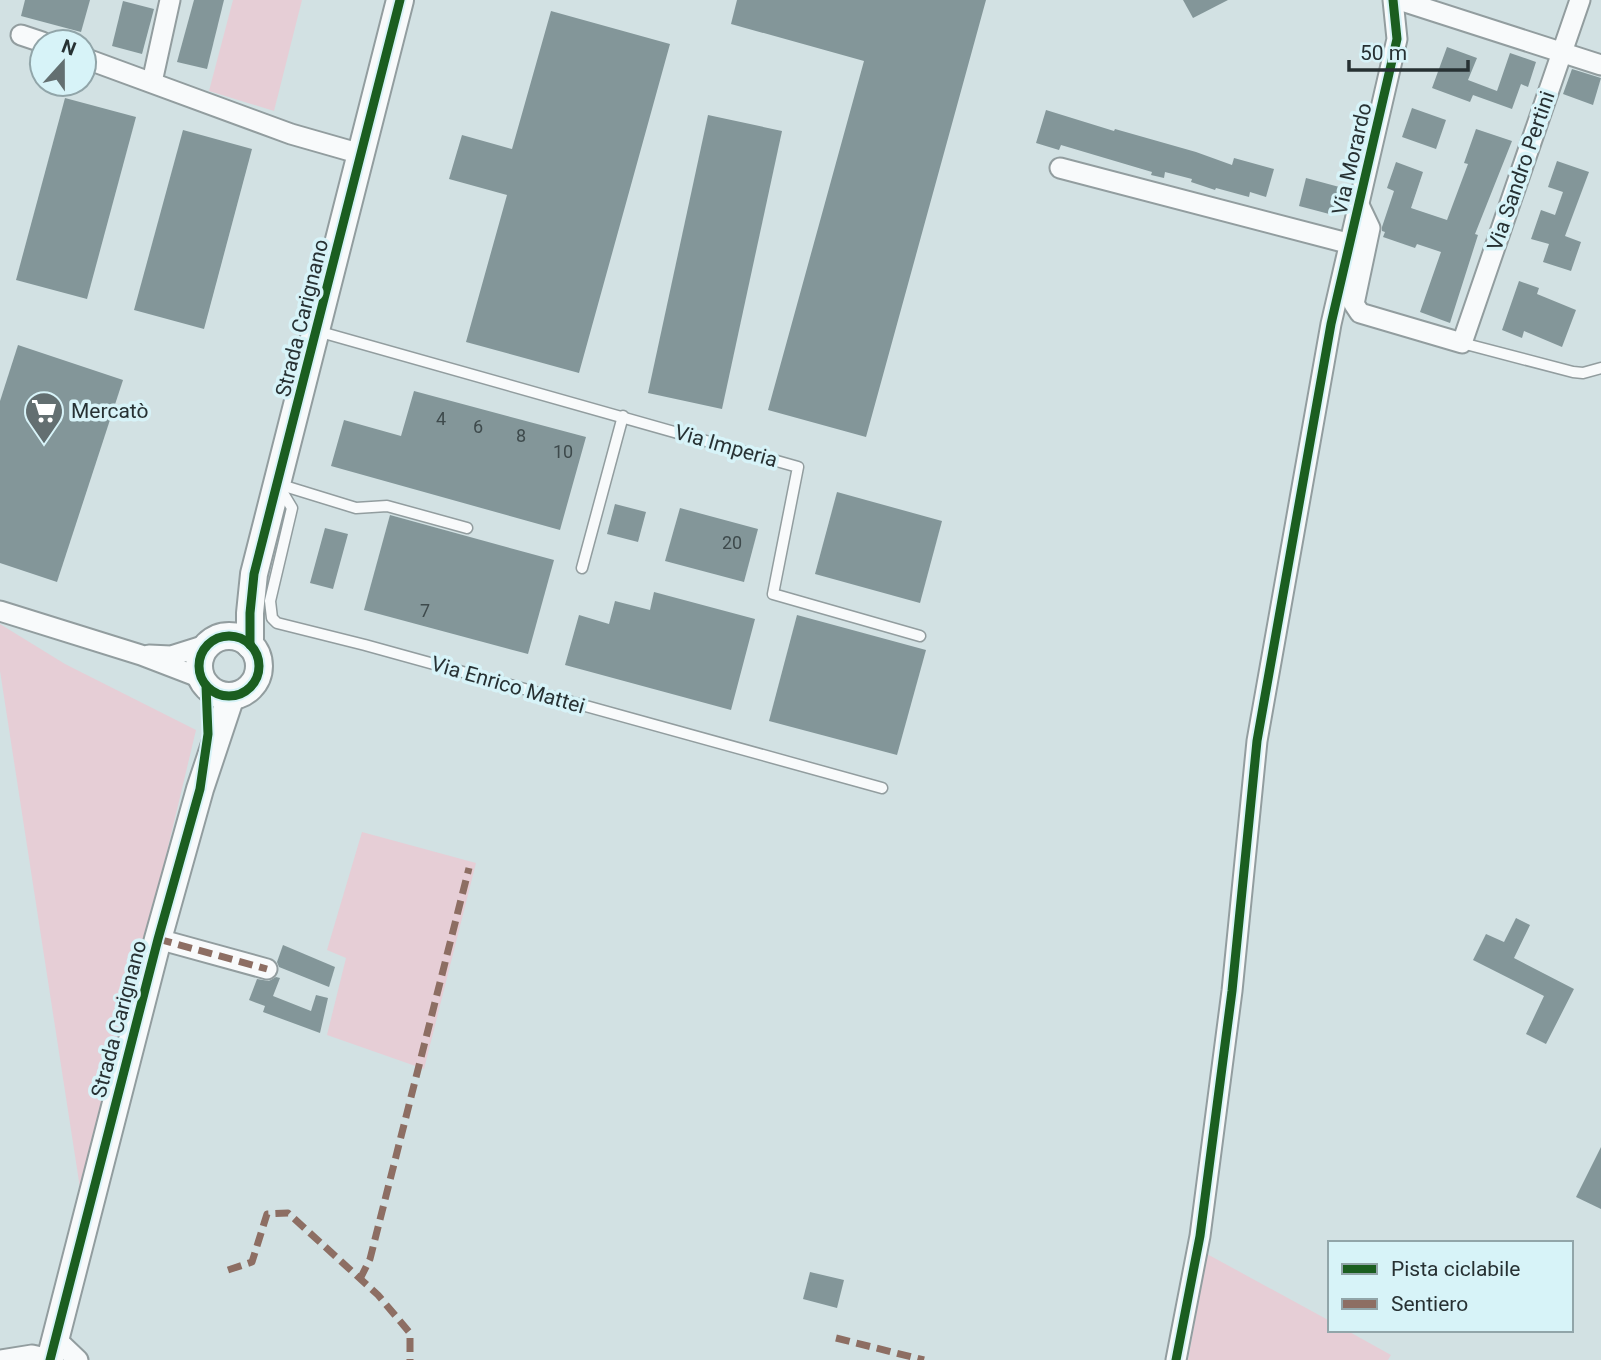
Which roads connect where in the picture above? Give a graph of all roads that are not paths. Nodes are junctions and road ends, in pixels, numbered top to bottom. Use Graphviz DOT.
graph roads {
  1 [pos="170,0"];
  2 [pos="400,0"];
  3 [pos="1393,0"];
  4 [pos="1399,0"];
  5 [pos="1580,0"];
  6 [pos="21,35"];
  7 [pos="28,38"];
  8 [pos="1561,53"];
  9 [pos="98,63"];
  10 [pos="1601,65"];
  11 [pos="152,82"];
  12 [pos="361,154"];
  13 [pos="1060,168"];
  14 [pos="1360,207"];
  15 [pos="1351,244"];
  16 [pos="317,331"];
  17 [pos="1462,343"];
  18 [pos="1601,369"];
  19 [pos="623,416"];
  20 [pos="278,484"];
  21 [pos="467,528"];
  22 [pos="582,568"];
  23 [pos="254,574"];
  24 [pos="0,611"];
  25 [pos="920,636"];
  26 [pos="214,640"];
  27 [pos="250,645"];
  28 [pos="141,655"];
  29 [pos="203,682"];
  30 [pos="231,696"];
  31 [pos="882,788"];
  32 [pos="200,789"];
  33 [pos="158,939"];
  34 [pos="267,968"];
  35 [pos="52,1352"];
  36 [pos="1,1360"];
  37 [pos="78,1360"];
  38 [pos="1176,1360"];
  1 -- 11 [label="street"];
  2 -- 12 [label="street, Strada Carignano"];
  3 -- 14 [label="street, Via Morardo"];
  4 -- 8 [label="street"];
  5 -- 8 [label="street, Via Sandro Pertini"];
  6 -- 7 [label="street"];
  8 -- 10 [label="street"];
  8 -- 17 [label="street, Via Sandro Pertini"];
  9 -- 11 [label="street"];
  11 -- 12 [label="street"];
  12 -- 16 [label="street, Strada Carignano"];
  13 -- 15 [label="street"];
  14 -- 15 [label="street, Via Morardo"];
  14 -- 17 [label="street, Via Morardo"];
  15 -- 38 [label="street, Via Morardo"];
  16 -- 19 [label="lane, Via Imperia"];
  16 -- 20 [label="street, Strada Carignano"];
  17 -- 18 [label="lane"];
  19 -- 22 [label="lane"];
  19 -- 25 [label="lane, Via Imperia"];
  20 -- 21 [label="lane"];
  20 -- 23 [label="street, Strada Carignano"];
  20 -- 31 [label="lane, Via Enrico Mattei"];
  23 -- 26 [label="street, Strada Carignano"];
  23 -- 27 [label="street, Strada Carignano"];
  24 -- 28 [label="street"];
  26 -- 27 [label="street"];
  26 -- 28 [label="street"];
  26 -- 29 [label="street"];
  27 -- 30 [label="street"];
  28 -- 29 [label="street"];
  29 -- 30 [label="street"];
  29 -- 32 [label="street, Strada Carignano"];
  30 -- 32 [label="street, Strada Carignano"];
  32 -- 33 [label="street, Strada Carignano"];
  33 -- 34 [label="street"];
  33 -- 35 [label="street, Strada Carignano"];
  35 -- 36 [label="street"];
  35 -- 37 [label="street"];
}
